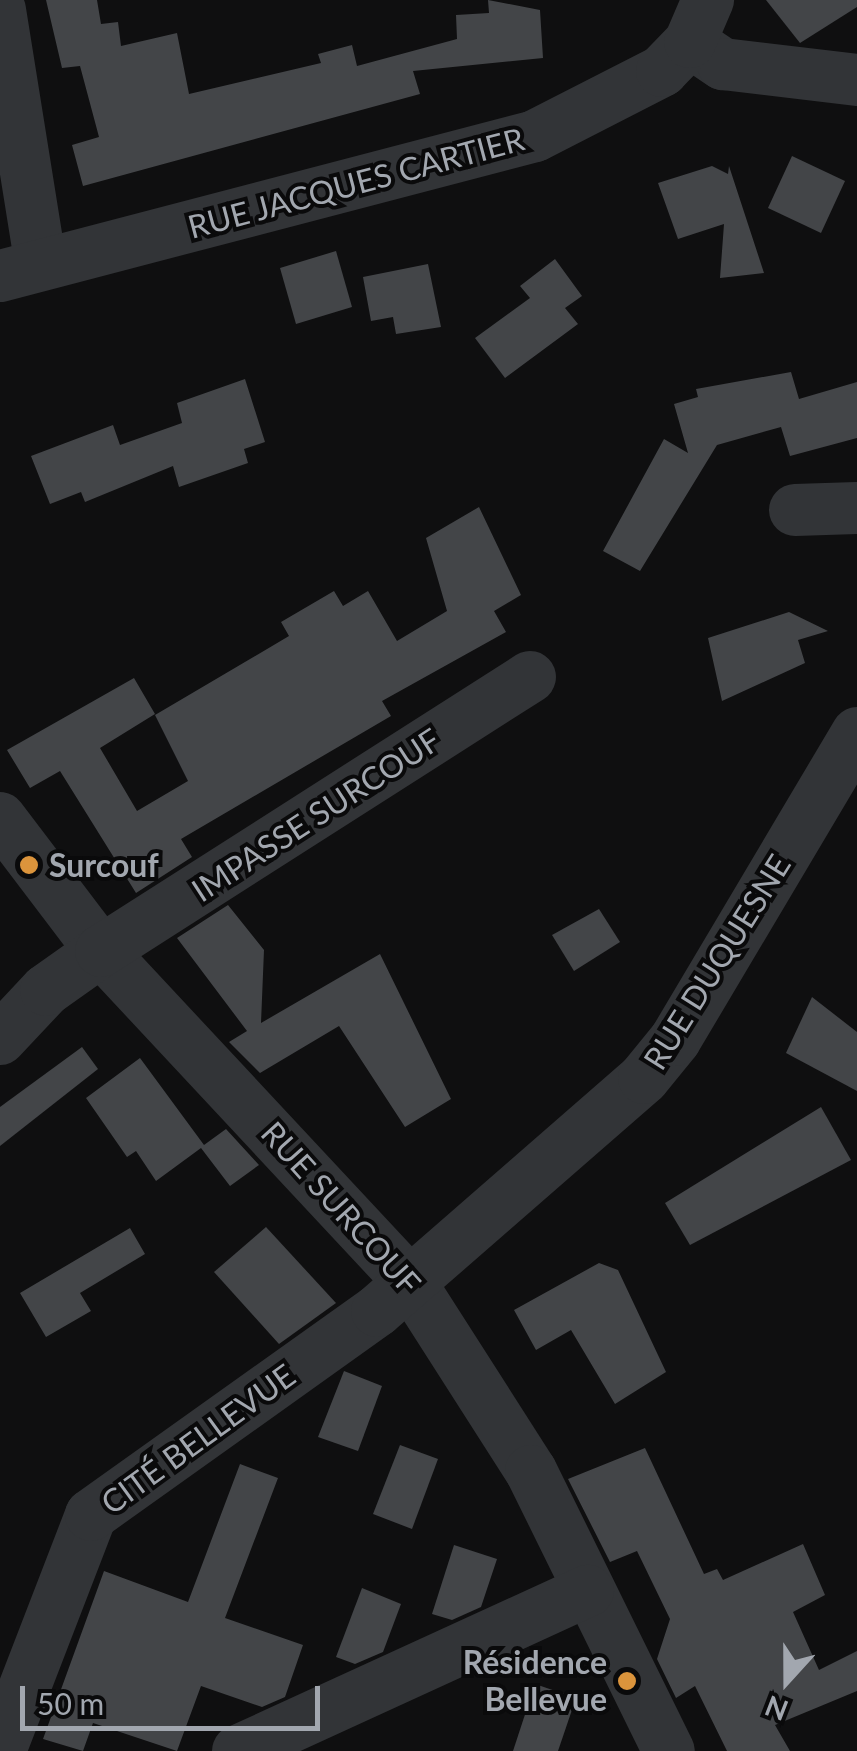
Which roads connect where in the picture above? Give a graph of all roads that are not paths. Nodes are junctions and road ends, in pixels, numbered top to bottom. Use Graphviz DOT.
graph roads {
  1 [pos="0,10"];
  2 [pos="699,21"];
  3 [pos="857,80"];
  4 [pos="20,271"];
  5 [pos="857,508"];
  6 [pos="795,510"];
  7 [pos="530,677"];
  8 [pos="857,732"];
  9 [pos="0,818"];
  10 [pos="101,951"];
  11 [pos="0,1038"];
  12 [pos="410,1282"];
  13 [pos="588,1591"];
  14 [pos="0,1751"];
  15 [pos="238,1751"];
  16 [pos="670,1751"];
  1 -- 4 [label="street"];
  2 -- 3 [label="street, RUE JACQUES CARTIER"];
  2 -- 4 [label="street, RUE JACQUES CARTIER"];
  5 -- 6 [label="street"];
  7 -- 10 [label="street, IMPASSE SURCOUF"];
  8 -- 12 [label="street, RUE DUQUESNE"];
  9 -- 10 [label="street, RUE SURCOUF"];
  10 -- 11 [label="street, IMPASSE SURCOUF"];
  10 -- 12 [label="street, RUE SURCOUF"];
  12 -- 13 [label="street, RUE SURCOUF"];
  12 -- 14 [label="street, CITÉ BELLEVUE"];
  13 -- 15 [label="street"];
  13 -- 16 [label="street, RUE SURCOUF"];
}
